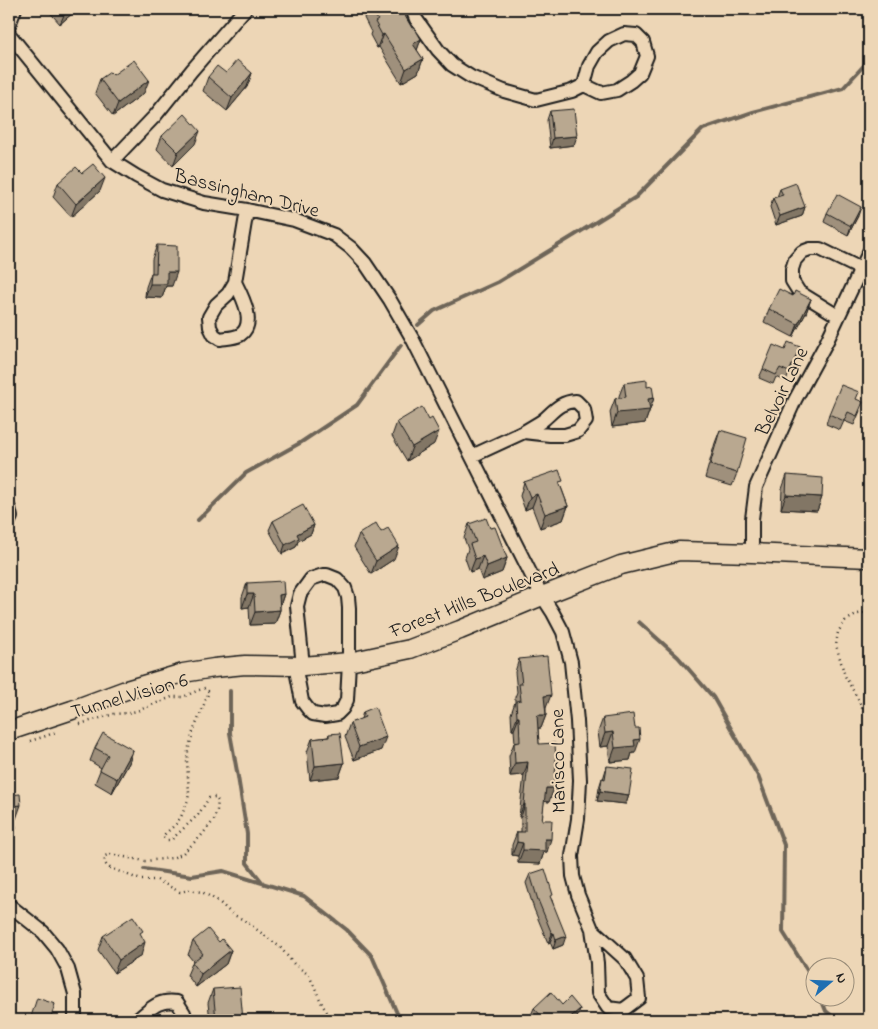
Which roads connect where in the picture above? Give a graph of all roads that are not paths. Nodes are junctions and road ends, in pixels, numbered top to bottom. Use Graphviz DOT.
graph roads {
  1 [pos="15,9"];
  2 [pos="245,9"];
  3 [pos="412,9"];
  4 [pos="9,25"];
  5 [pos="9,34"];
  6 [pos="584,85"];
  7 [pos="112,161"];
  8 [pos="247,210"];
  9 [pos="869,252"];
  10 [pos="861,269"];
  11 [pos="235,282"];
  12 [pos="838,316"];
  13 [pos="524,432"];
  14 [pos="472,456"];
  15 [pos="9,508"];
  16 [pos="9,521"];
  17 [pos="752,553"];
  18 [pos="869,558"];
  19 [pos="542,596"];
  20 [pos="349,662"];
  21 [pos="299,665"];
  22 [pos="9,731"];
  23 [pos="9,905"];
  24 [pos="592,929"];
  25 [pos="76,1020"];
  26 [pos="137,1020"];
  27 [pos="186,1020"];
  1 -- 4 [label="street"];
  2 -- 7 [label="street"];
  3 -- 6 [label="street"];
  5 -- 7 [label="street, Bassingham Drive"];
  6 -- 6 [label="street"];
  7 -- 8 [label="street, Bassingham Drive"];
  8 -- 11 [label="street"];
  8 -- 14 [label="street, Bassingham Drive"];
  9 -- 10 [label="street, Belvoir Lane"];
  10 -- 12 [label="street, Belvoir Lane"];
  10 -- 12 [label="street"];
  12 -- 17 [label="street, Belvoir Lane"];
  13 -- 14 [label="street"];
  14 -- 19 [label="street, Bassingham Drive"];
  15 -- 16 [label="street"];
  17 -- 18 [label="main road, Forest Hills Boulevard"];
  17 -- 19 [label="main road, Forest Hills Boulevard"];
  19 -- 20 [label="main road, Forest Hills Boulevard"];
  19 -- 24 [label="street, Marisco Lane"];
  20 -- 21 [label="main road, Forest Hills Boulevard"];
  20 -- 21 [label="street"];
  20 -- 21 [label="street"];
  21 -- 22 [label="main road, Forest Hills Boulevard"];
  23 -- 25 [label="street"];
  24 -- 24 [label="street, Marisco Lane"];
  26 -- 27 [label="street"];
}
